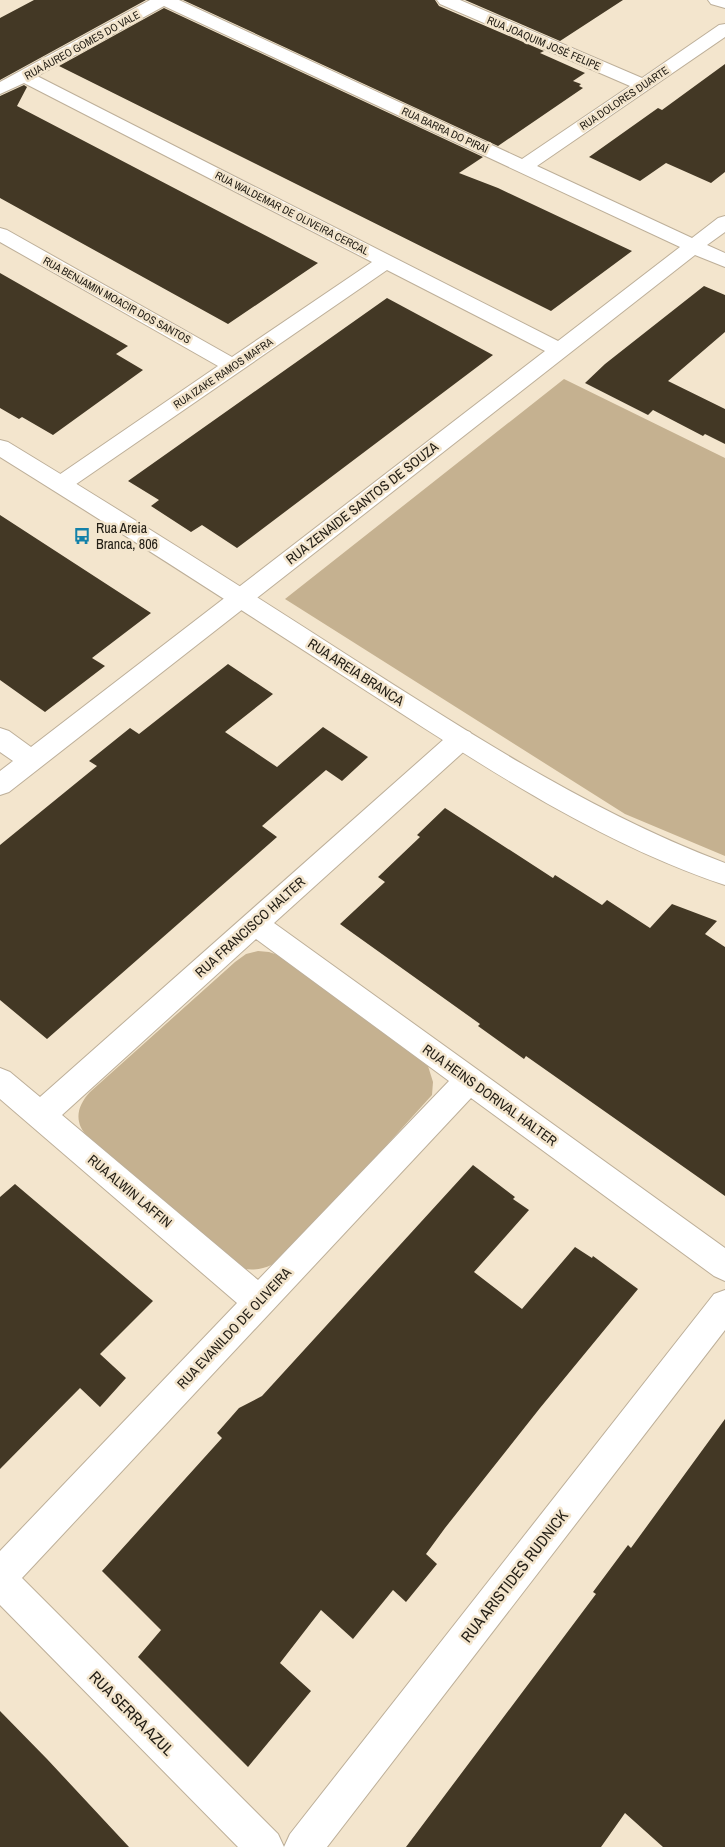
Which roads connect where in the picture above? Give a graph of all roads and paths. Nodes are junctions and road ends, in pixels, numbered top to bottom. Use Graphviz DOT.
graph roads {
  1 [pos="164,0"];
  2 [pos="446,0"];
  3 [pos="717,0"];
  4 [pos="725,3"];
  5 [pos="725,29"];
  6 [pos="24,76"];
  7 [pos="643,85"];
  8 [pos="0,89"];
  9 [pos="524,167"];
  10 [pos="725,222"];
  11 [pos="0,234"];
  12 [pos="694,246"];
  13 [pos="386,261"];
  14 [pos="725,261"];
  15 [pos="560,350"];
  16 [pos="233,366"];
  17 [pos="0,447"];
  18 [pos="61,484"];
  19 [pos="241,598"];
  20 [pos="0,738"];
  21 [pos="461,739"];
  22 [pos="31,761"];
  23 [pos="0,785"];
  24 [pos="725,874"];
  25 [pos="254,924"];
  26 [pos="469,1080"];
  27 [pos="0,1082"];
  28 [pos="40,1116"];
  29 [pos="725,1266"];
  30 [pos="259,1301"];
  31 [pos="725,1305"];
  32 [pos="0,1578"];
  33 [pos="265,1847"];
  34 [pos="303,1847"];
  1 -- 6 [label="street, RUA ÁUREO GOMES DO VALE"];
  1 -- 9 [label="street, RUA BARRA DO PIRAÍ"];
  2 -- 7 [label="street, RUA JOAQUIM JOSÉ FELIPE"];
  3 -- 4 [label="street"];
  5 -- 7 [label="street, RUA DOLORES DUARTE"];
  6 -- 8 [label="street, RUA ÁUREO GOMES DO VALE"];
  6 -- 13 [label="street, RUA WALDEMAR DE OLIVEIRA CERCAL"];
  7 -- 9 [label="street, RUA DOLORES DUARTE"];
  9 -- 12 [label="street, RUA BARRA DO PIRAÍ"];
  10 -- 12 [label="street, RUA ZENAIDE SANTOS DE SOUZA"];
  11 -- 16 [label="street, RUA BENJAMIN MOACIR DOS SANTOS"];
  12 -- 14 [label="street, RUA BARRA DO PIRAÍ"];
  12 -- 15 [label="street, RUA ZENAIDE SANTOS DE SOUZA"];
  13 -- 15 [label="street, RUA WALDEMAR DE OLIVEIRA CERCAL"];
  13 -- 16 [label="street, RUA IZAKE RAMOS MAFRA"];
  15 -- 19 [label="street, RUA ZENAIDE SANTOS DE SOUZA"];
  16 -- 18 [label="street, RUA IZAKE RAMOS MAFRA"];
  17 -- 18 [label="street, RUA AREIA BRANCA"];
  18 -- 19 [label="street, RUA AREIA BRANCA"];
  19 -- 21 [label="street, RUA AREIA BRANCA"];
  19 -- 22 [label="street, RUA ZENAIDE SANTOS DE SOUZA"];
  20 -- 22 [label="street"];
  21 -- 24 [label="street, RUA AREIA BRANCA"];
  21 -- 25 [label="street, RUA FRANCISCO HALTER"];
  22 -- 23 [label="street, RUA ZENAIDE SANTOS DE SOUZA"];
  25 -- 26 [label="street, RUA HEINS DORIVAL HALTER"];
  25 -- 28 [label="street, RUA FRANCISCO HALTER"];
  26 -- 29 [label="street, RUA HEINS DORIVAL HALTER"];
  26 -- 30 [label="street, RUA EVANILDO DE OLIVEIRA"];
  27 -- 28 [label="street, RUA ALWIN LAFFIN"];
  28 -- 30 [label="street, RUA ALWIN LAFFIN"];
  30 -- 32 [label="street, RUA EVANILDO DE OLIVEIRA"];
  31 -- 34 [label="street, RUA ARISTIDES RUDNICK"];
  32 -- 33 [label="street, RUA SERRA AZUL"];
}
